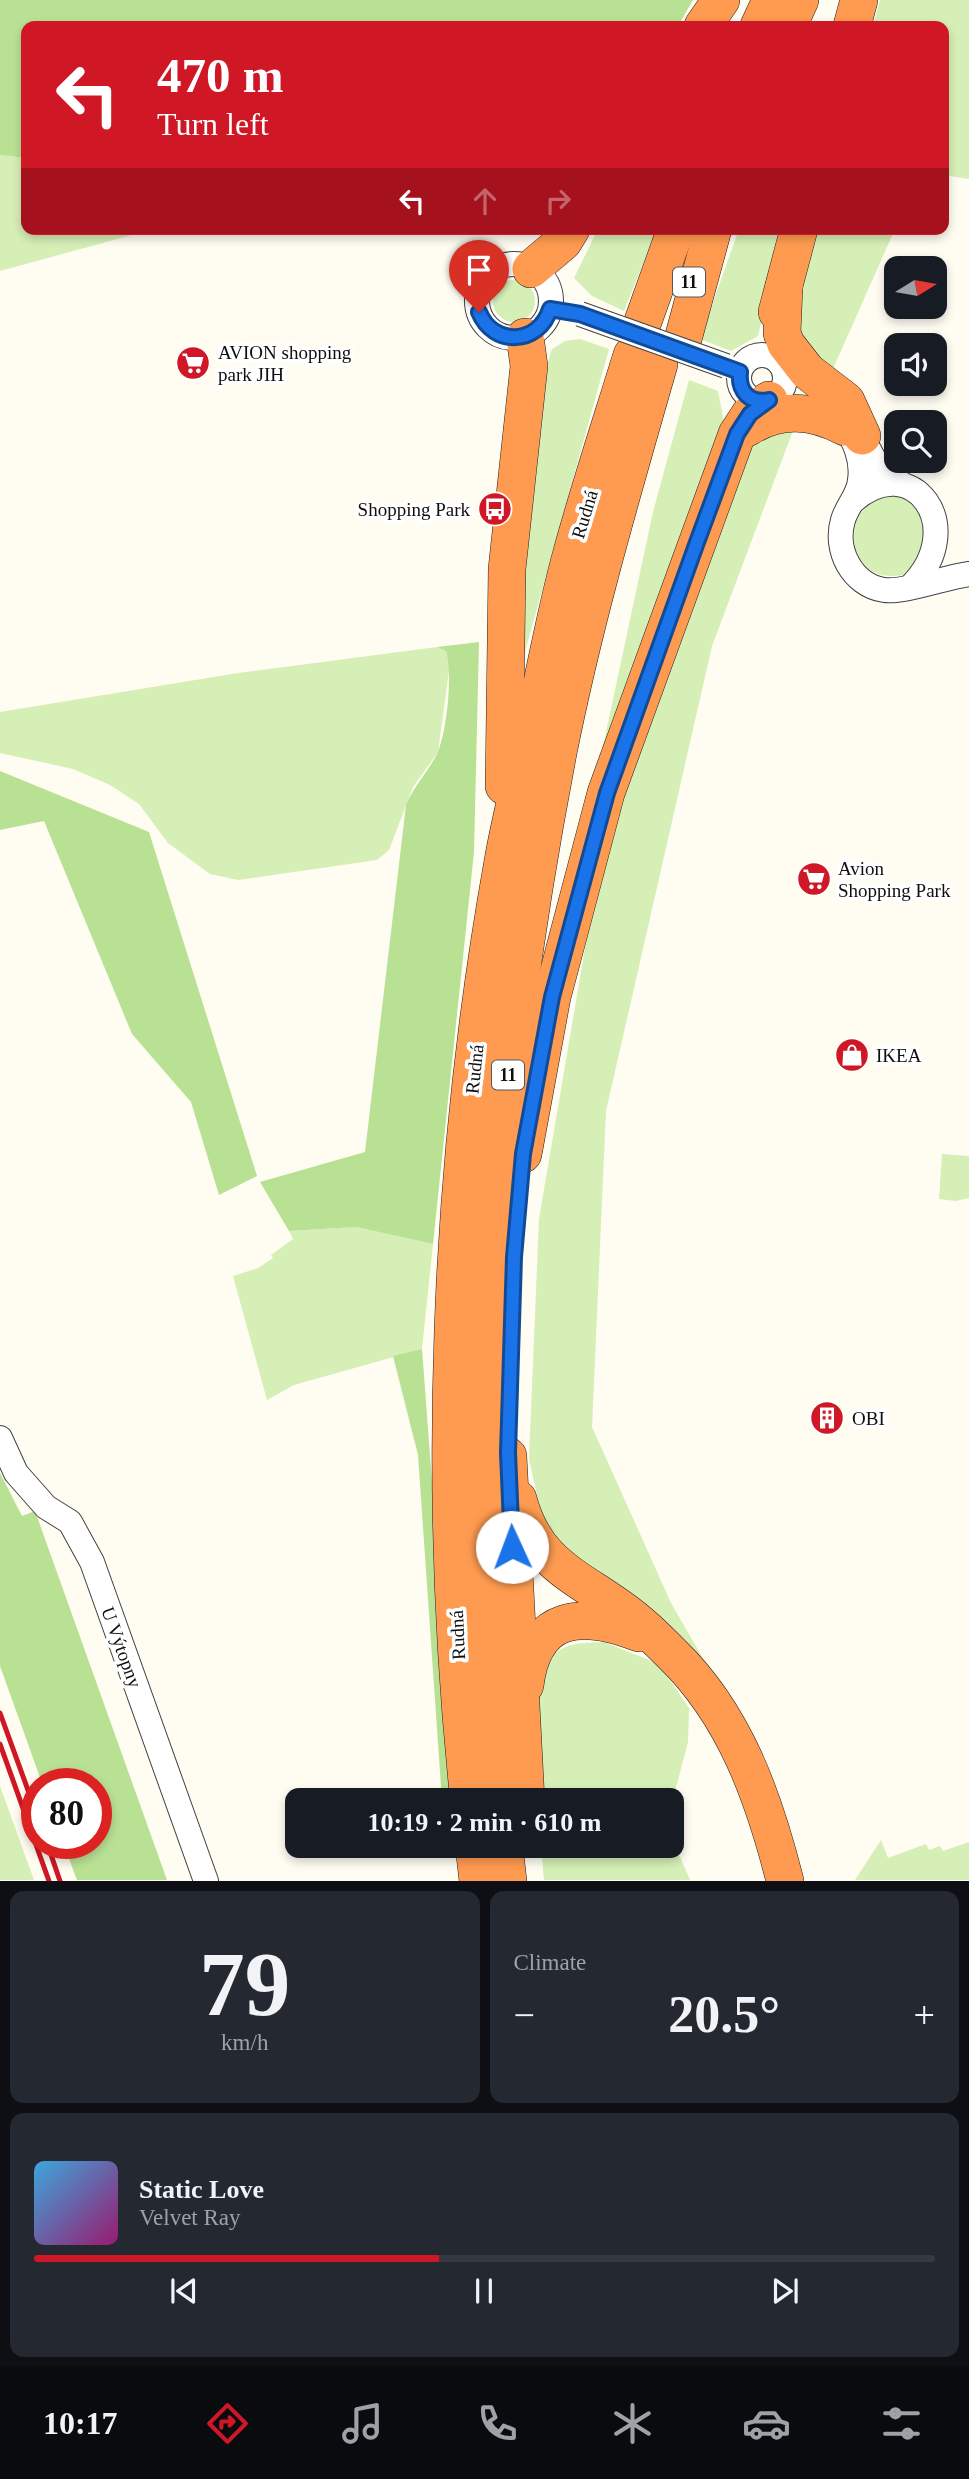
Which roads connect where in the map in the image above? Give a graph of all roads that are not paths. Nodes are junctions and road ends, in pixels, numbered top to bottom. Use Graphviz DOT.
graph roads {
  1 [pos="721,0"];
  2 [pos="771,0"];
  3 [pos="800,0"];
  4 [pos="859,0"];
  5 [pos="707,21"];
  6 [pos="761,21"];
  7 [pos="790,21"];
  8 [pos="853,21"];
  9 [pos="567,235"];
  10 [pos="676,235"];
  11 [pos="706,235"];
  12 [pos="710,235"];
  13 [pos="797,235"];
  14 [pos="531,269"];
  15 [pos="784,287"];
  16 [pos="550,309"];
  17 [pos="525,337"];
  18 [pos="660,347"];
  19 [pos="733,369"];
  20 [pos="778,384"];
  21 [pos="854,431"];
  22 [pos="737,434"];
  23 [pos="903,485"];
  24 [pos="853,501"];
  25 [pos="943,527"];
  26 [pos="969,567"];
  27 [pos="969,575"];
  28 [pos="912,585"];
  29 [pos="503,859"];
  30 [pos="523,1154"];
  31 [pos="0,1438"];
  32 [pos="508,1453"];
  33 [pos="656,1640"];
  34 [pos="520,1723"];
  35 [pos="468,1788"];
  36 [pos="499,1788"];
  37 [pos="525,1788"];
  38 [pos="761,1795"];
  39 [pos="475,1858"];
  40 [pos="505,1858"];
  41 [pos="531,1858"];
  42 [pos="206,1881"];
  43 [pos="478,1881"];
  44 [pos="508,1881"];
  45 [pos="532,1881"];
  46 [pos="773,1881"];
  47 [pos="785,1881"];
  1 -- 5 [label="highway"];
  2 -- 6 [label="highway"];
  3 -- 7 [label="highway"];
  4 -- 8 [label="highway"];
  9 -- 14 [label="highway"];
  10 -- 18 [label="highway, Rudná / 11"];
  11 -- 18 [label="highway, Rudná / 11"];
  12 -- 18 [label="highway"];
  13 -- 15 [label="highway"];
  14 -- 16 [label="street"];
  14 -- 17 [label="street"];
  15 -- 20 [label="highway"];
  15 -- 21 [label="highway"];
  16 -- 17 [label="street"];
  16 -- 19 [label="street, bridge"];
  17 -- 29 [label="highway"];
  18 -- 29 [label="highway, Rudná / 11"];
  18 -- 30 [label="highway"];
  18 -- 36 [label="highway, Rudná / 11"];
  19 -- 20 [label="street"];
  19 -- 20 [label="street"];
  20 -- 21 [label="street"];
  20 -- 22 [label="highway"];
  21 -- 22 [label="highway"];
  21 -- 23 [label="street"];
  21 -- 24 [label="street"];
  22 -- 30 [label="highway"];
  23 -- 24 [label="street"];
  23 -- 25 [label="street"];
  24 -- 28 [label="street"];
  25 -- 26 [label="street"];
  25 -- 28 [label="street"];
  27 -- 28 [label="street"];
  29 -- 35 [label="highway, Rudná / 11"];
  30 -- 32 [label="highway"];
  31 -- 42 [label="street, U Výtopny"];
  32 -- 33 [label="highway"];
  32 -- 34 [label="highway"];
  33 -- 34 [label="highway"];
  33 -- 38 [label="highway"];
  34 -- 37 [label="highway"];
  38 -- 46 [label="highway"];
  38 -- 47 [label="highway"];
  39 -- 43 [label="highway"];
  40 -- 44 [label="highway"];
  41 -- 45 [label="highway"];
}
